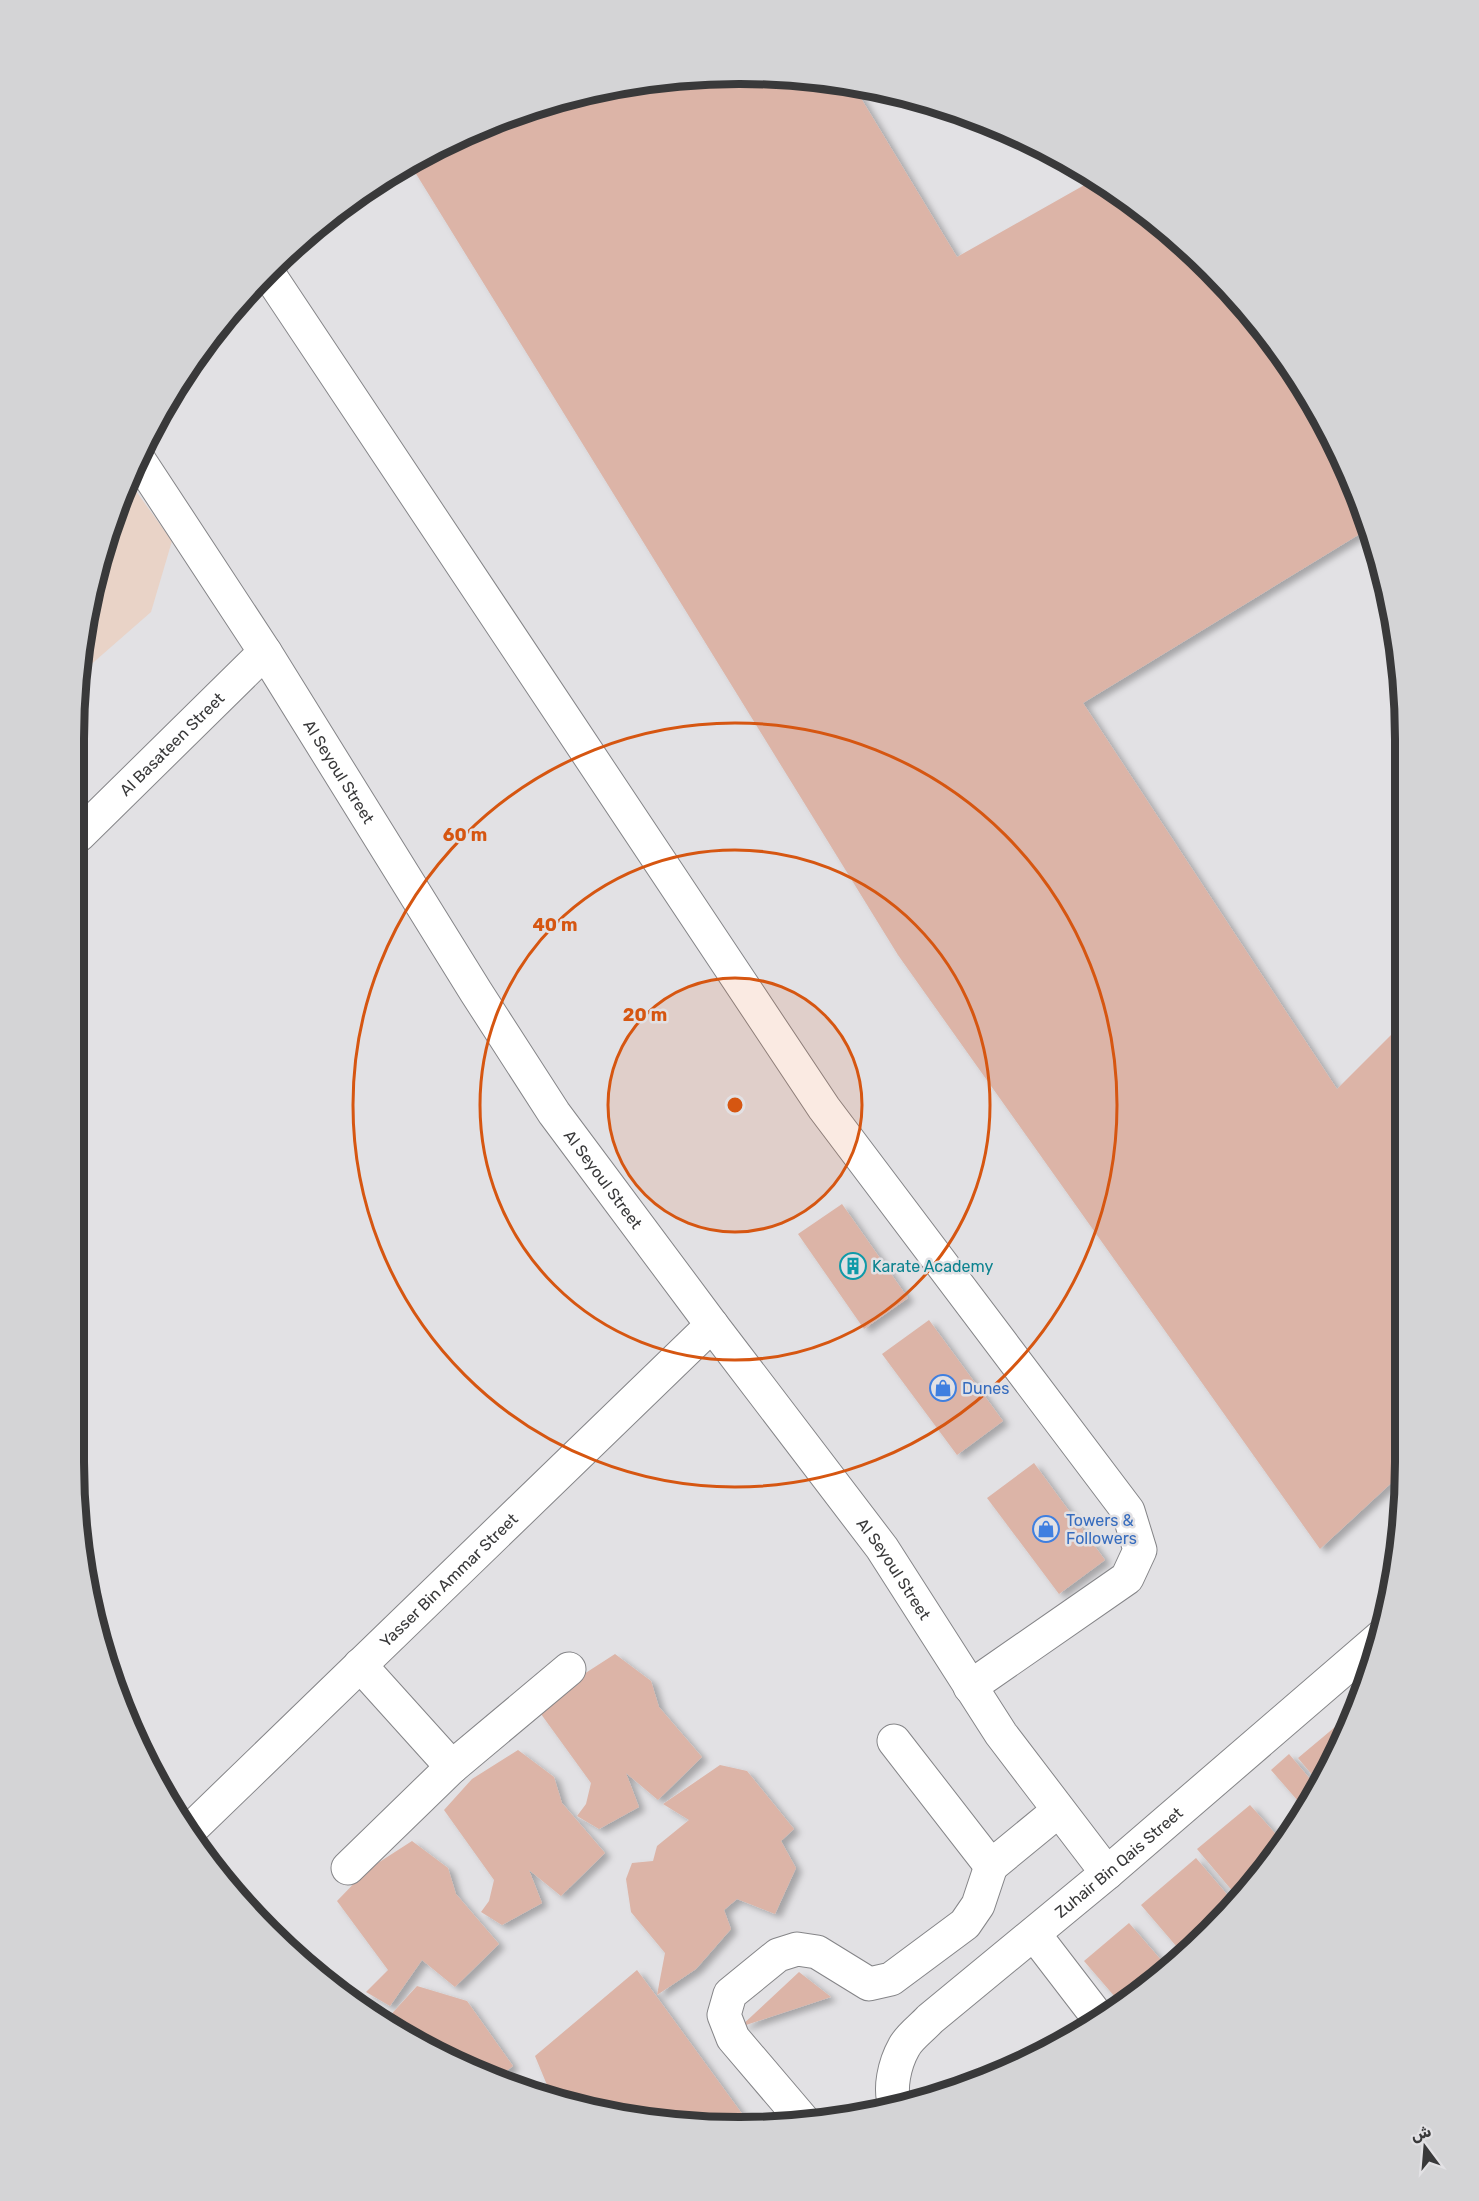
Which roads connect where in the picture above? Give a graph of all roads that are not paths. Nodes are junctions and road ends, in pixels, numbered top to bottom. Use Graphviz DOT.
graph roads {
  1 [pos="272,280"];
  2 [pos="144,468"];
  3 [pos="265,652"];
  4 [pos="84,830"];
  5 [pos="712,1325"];
  6 [pos="1367,1649"];
  7 [pos="360,1665"];
  8 [pos="569,1669"];
  9 [pos="970,1687"];
  10 [pos="894,1741"];
  11 [pos="452,1767"];
  12 [pos="1058,1810"];
  13 [pos="194,1826"];
  14 [pos="991,1866"];
  15 [pos="348,1868"];
  16 [pos="1107,1873"];
  17 [pos="1034,1934"];
  18 [pos="1094,2013"];
  19 [pos="893,2098"];
  20 [pos="797,2114"];
  1 -- 9 [label="street"];
  2 -- 3 [label="street, Al Seyoul Street"];
  3 -- 4 [label="street, Al Basateen Street"];
  3 -- 5 [label="street, Al Seyoul Street"];
  5 -- 7 [label="street, Yasser Bin Ammar Street"];
  5 -- 9 [label="street, Al Seyoul Street"];
  6 -- 16 [label="street, Zuhair Bin Qais Street"];
  7 -- 11 [label="street"];
  7 -- 13 [label="street, Yasser Bin Ammar Street"];
  8 -- 11 [label="street"];
  9 -- 12 [label="street, Al Seyoul Street"];
  10 -- 14 [label="street"];
  11 -- 15 [label="street"];
  12 -- 14 [label="street"];
  12 -- 16 [label="street, Al Seyoul Street"];
  14 -- 20 [label="street"];
  16 -- 17 [label="street, Zuhair Bin Qais Street"];
  17 -- 18 [label="street"];
  17 -- 19 [label="street, Zuhair Bin Qais Street"];
}
